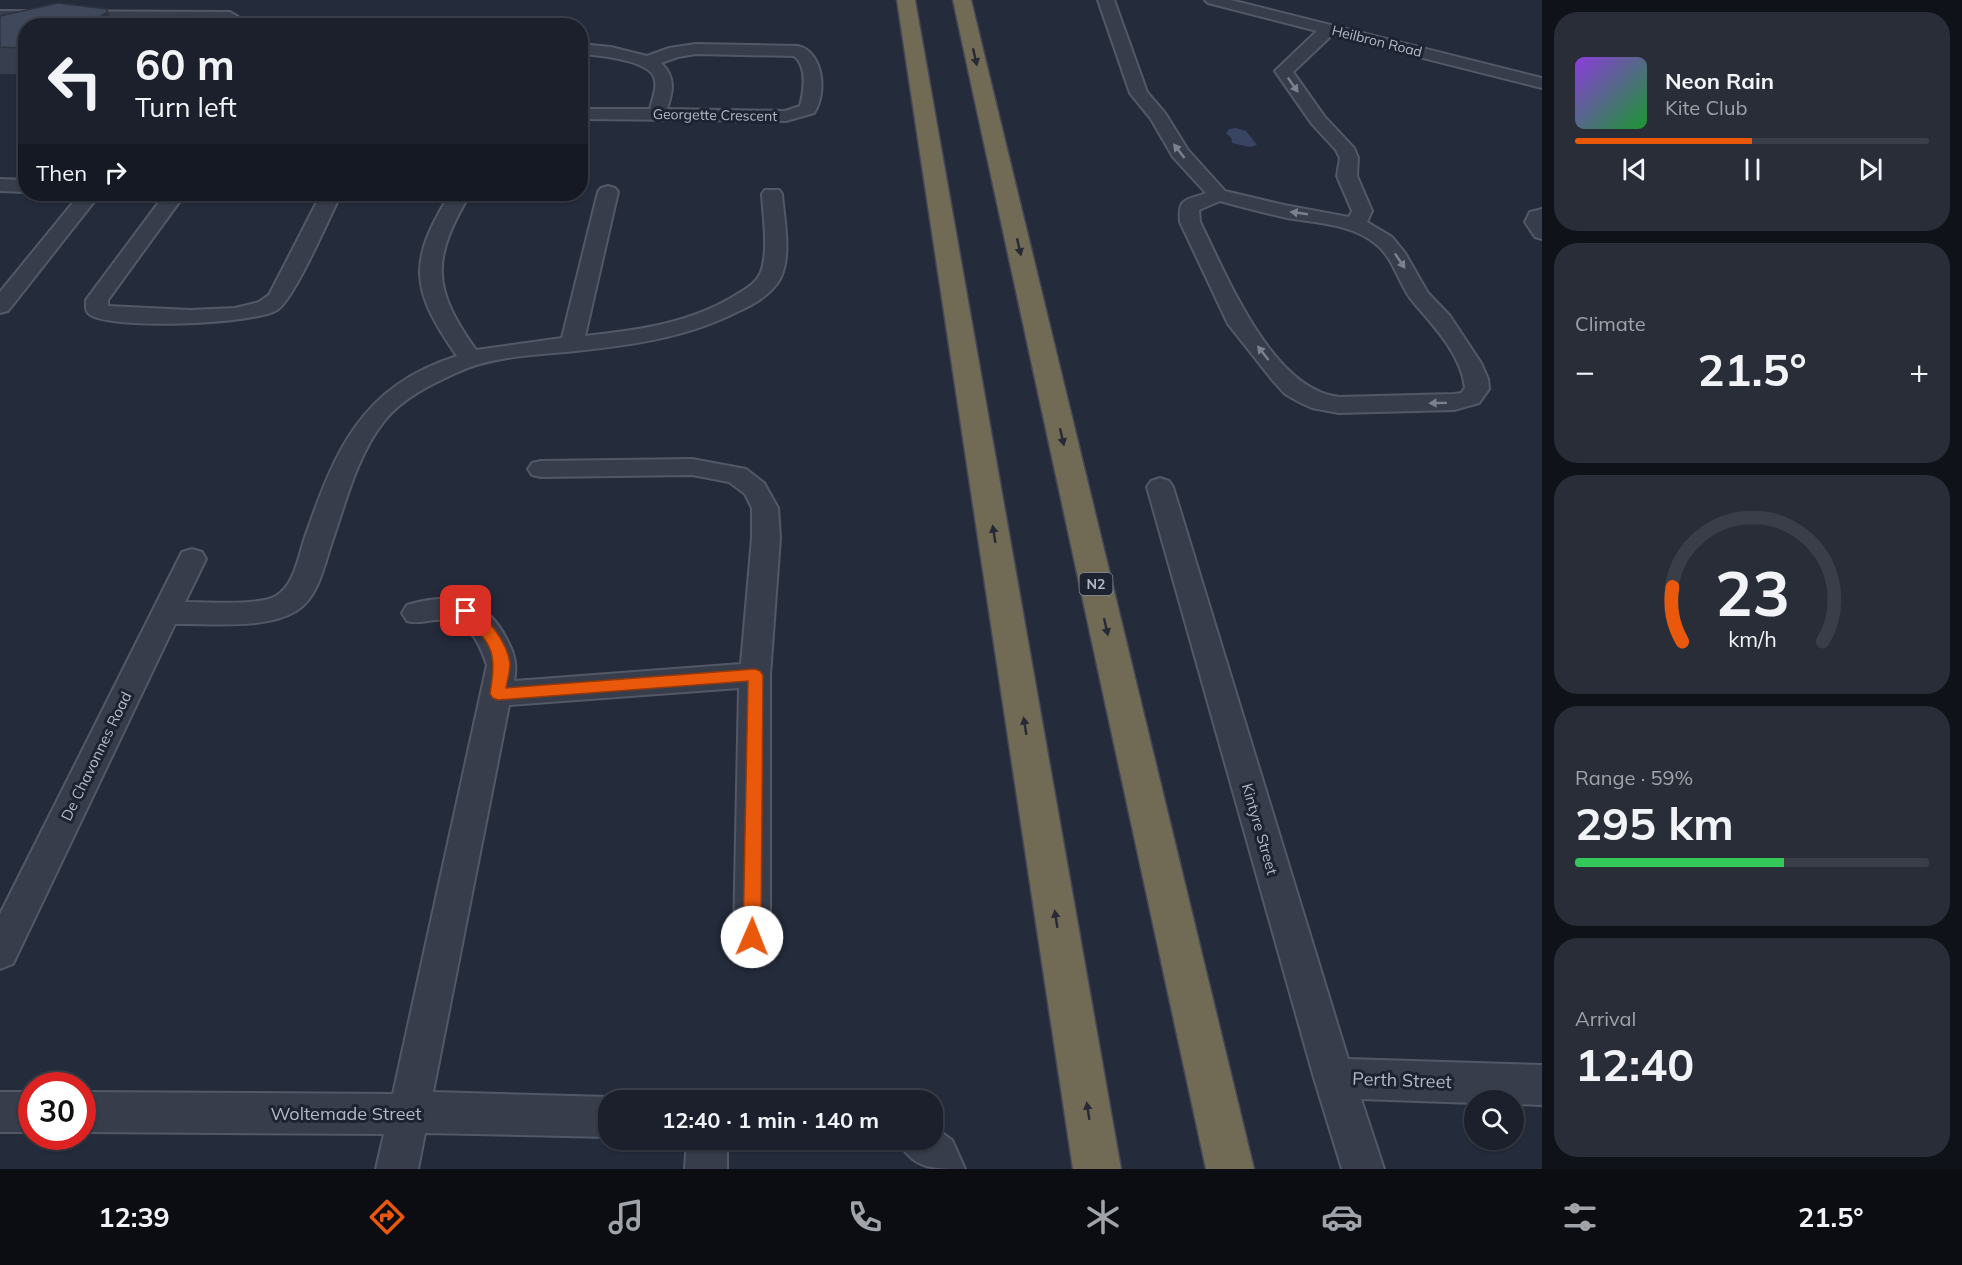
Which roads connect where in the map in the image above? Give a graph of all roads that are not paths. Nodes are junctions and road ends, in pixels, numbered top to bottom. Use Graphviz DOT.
graph roads {
  1 [pos="906,0"];
  2 [pos="962,0"];
  3 [pos="1106,0"];
  4 [pos="1213,0"];
  5 [pos="0,16"];
  6 [pos="230,17"];
  7 [pos="1329,28"];
  8 [pos="588,49"];
  9 [pos="645,63"];
  10 [pos="1542,83"];
  11 [pos="588,114"];
  12 [pos="657,115"];
  13 [pos="0,185"];
  14 [pos="18,186"];
  15 [pos="608,192"];
  16 [pos="772,194"];
  17 [pos="1218,195"];
  18 [pos="84,201"];
  19 [pos="170,201"];
  20 [pos="327,201"];
  21 [pos="456,201"];
  22 [pos="1542,215"];
  23 [pos="1356,224"];
  24 [pos="1542,233"];
  25 [pos="0,306"];
  26 [pos="572,344"];
  27 [pos="470,358"];
  28 [pos="541,469"];
  29 [pos="1160,487"];
  30 [pos="192,559"];
  31 [pos="167,613"];
  32 [pos="417,613"];
  33 [pos="755,675"];
  34 [pos="498,694"];
  35 [pos="752,937"];
  36 [pos="0,952"];
  37 [pos="1334,1078"];
  38 [pos="1542,1085"];
  39 [pos="0,1112"];
  40 [pos="18,1112"];
  41 [pos="96,1112"];
  42 [pos="409,1114"];
  43 [pos="598,1118"];
  44 [pos="706,1150"];
  45 [pos="397,1169"];
  46 [pos="705,1169"];
  47 [pos="1097,1169"];
  48 [pos="1230,1169"];
  49 [pos="1363,1169"];
  47 -- 1 [label="highway, one-way"];
  2 -- 48 [label="highway, N2, one-way"];
  17 -- 3 [label="street, one-way"];
  4 -- 7 [label="street, Heilbron Road"];
  5 -- 6 [label="street"];
  7 -- 10 [label="street, Heilbron Road"];
  7 -- 23 [label="street, one-way"];
  8 -- 9 [label="street"];
  9 -- 12 [label="street"];
  9 -- 12 [label="street, Georgette Crescent"];
  11 -- 12 [label="street, Georgette Crescent"];
  13 -- 14 [label="street"];
  15 -- 26 [label="street"];
  16 -- 26 [label="street"];
  23 -- 17 [label="street, one-way"];
  23 -- 17 [label="street, one-way"];
  18 -- 25 [label="street"];
  19 -- 20 [label="street"];
  21 -- 27 [label="street"];
  22 -- 24 [label="street"];
  26 -- 27 [label="street"];
  27 -- 31 [label="street"];
  28 -- 33 [label="street"];
  29 -- 37 [label="street, Kintyre Street"];
  30 -- 31 [label="street, De Chavonnes Road"];
  31 -- 36 [label="street, De Chavonnes Road"];
  32 -- 34 [label="street"];
  33 -- 34 [label="street"];
  33 -- 35 [label="street"];
  34 -- 42 [label="street"];
  37 -- 38 [label="street, Perth Street"];
  37 -- 49 [label="street, Kintyre Street"];
  39 -- 40 [label="street"];
  41 -- 42 [label="street, Woltemade Street"];
  42 -- 43 [label="street, Woltemade Street"];
  42 -- 45 [label="street"];
  44 -- 46 [label="street"];
}
